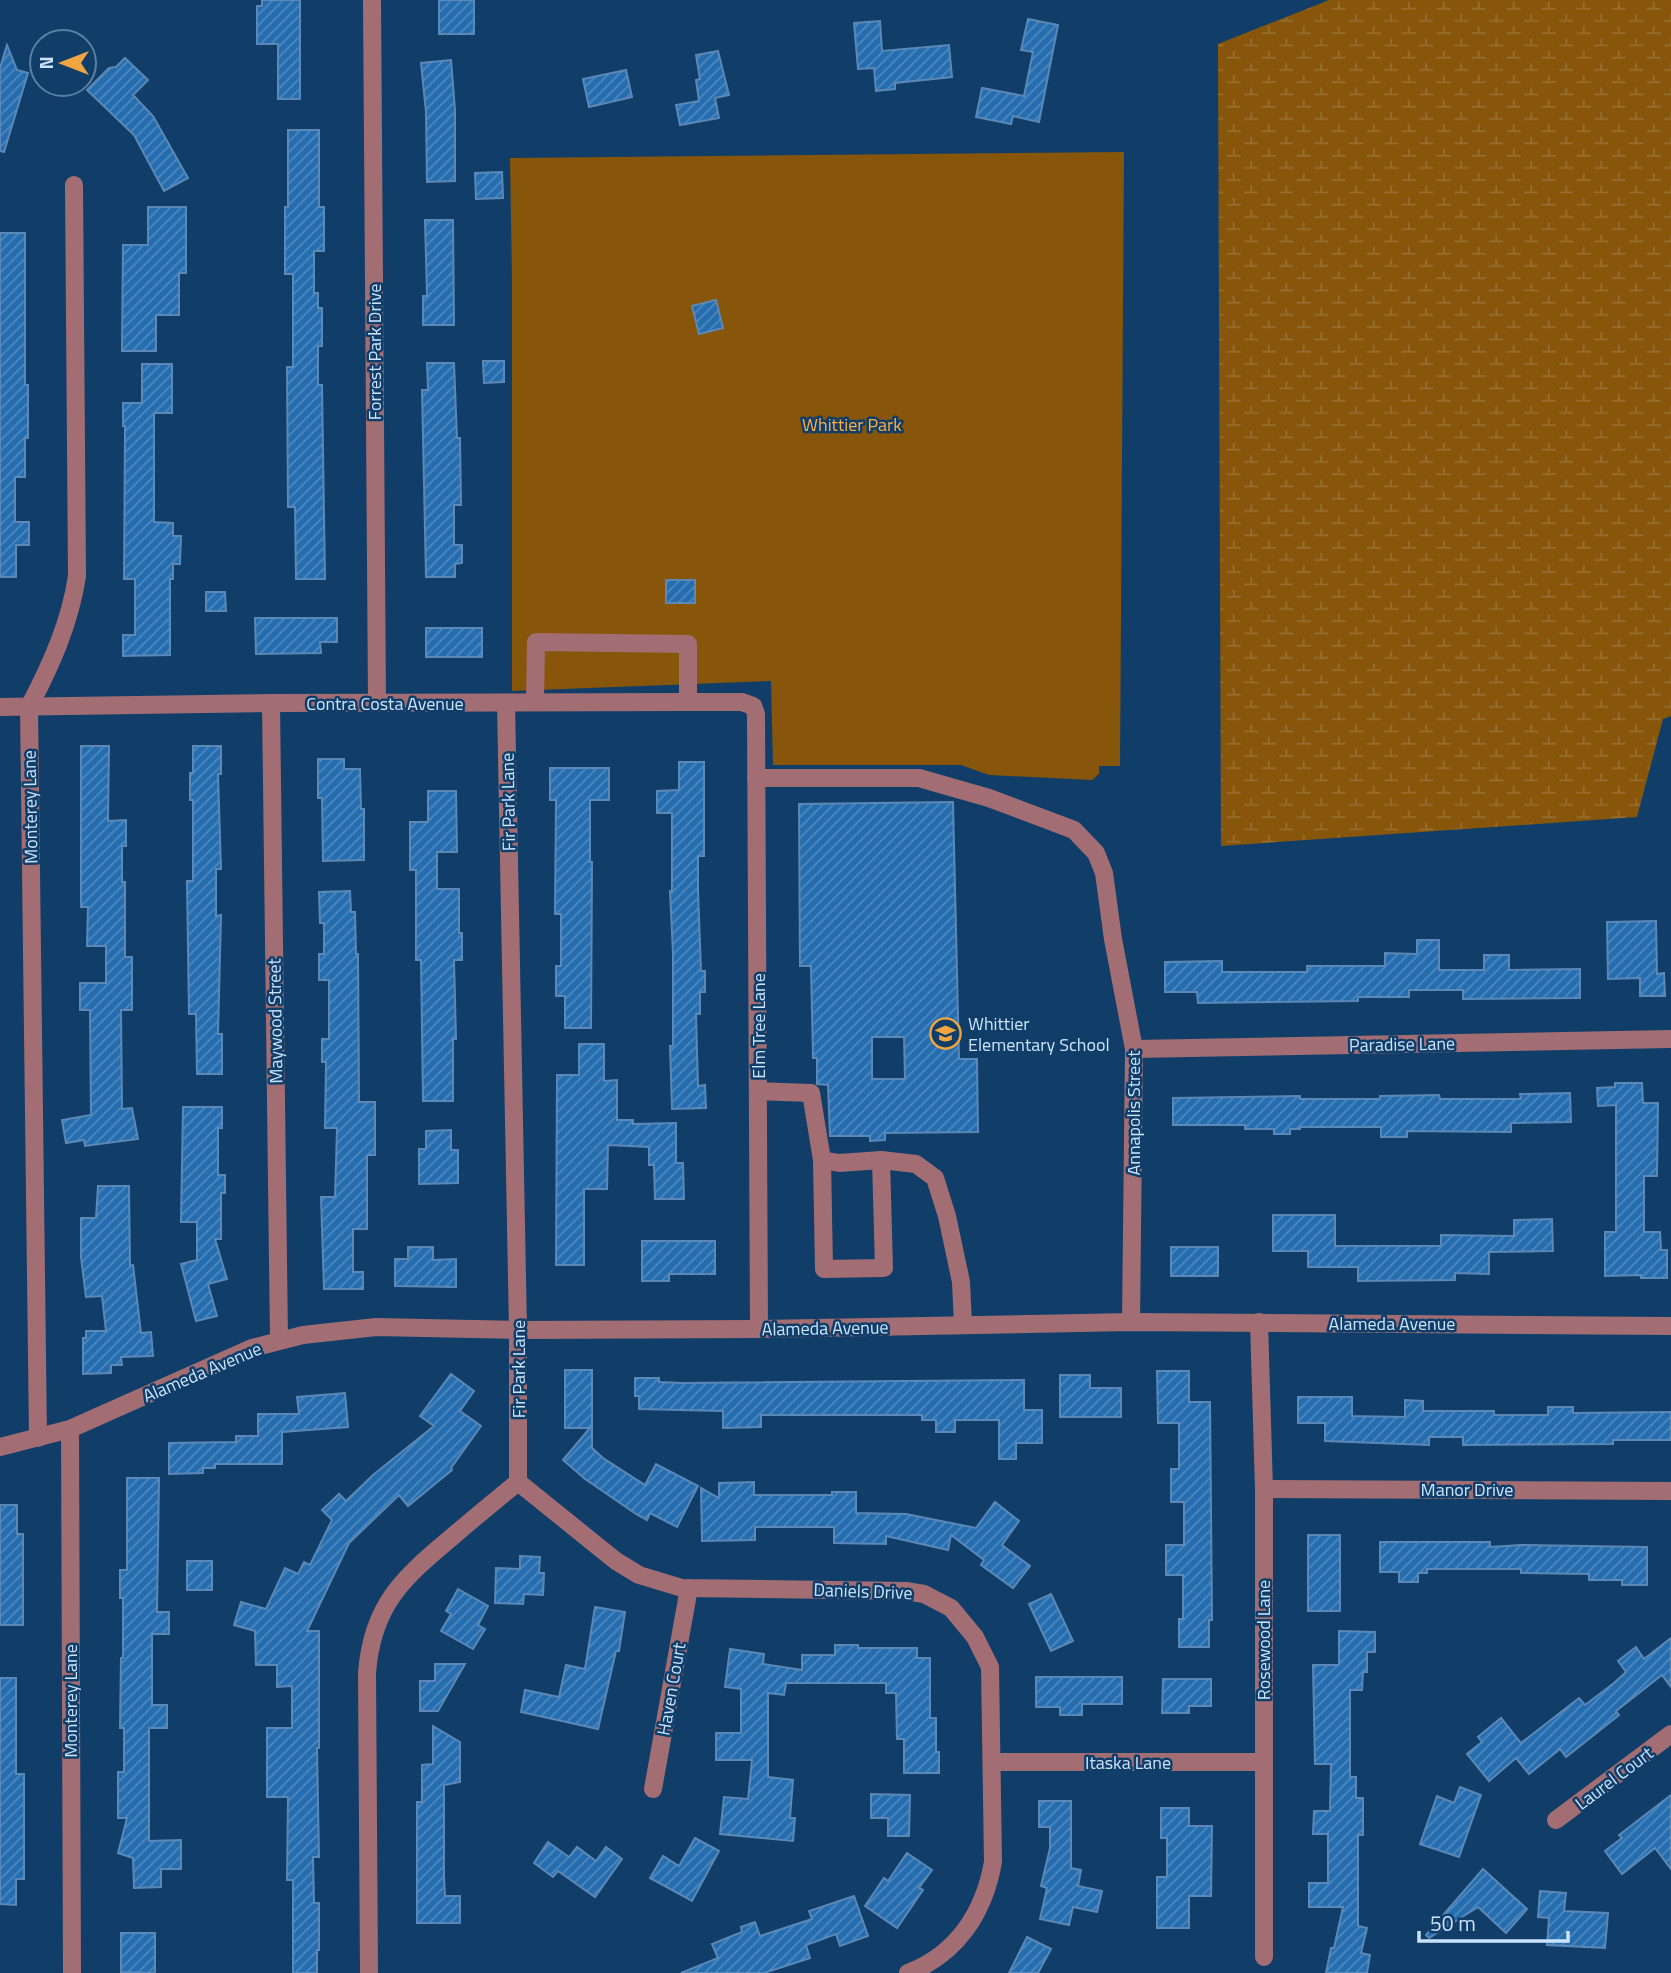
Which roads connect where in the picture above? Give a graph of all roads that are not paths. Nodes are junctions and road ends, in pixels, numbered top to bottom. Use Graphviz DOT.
graph roads {
  1 [pos="372,0"];
  2 [pos="74,185"];
  3 [pos="535,702"];
  4 [pos="688,702"];
  5 [pos="271,703"];
  6 [pos="377,703"];
  7 [pos="506,703"];
  8 [pos="0,707"];
  9 [pos="29,707"];
  10 [pos="756,722"];
  11 [pos="756,778"];
  12 [pos="1671,1039"];
  13 [pos="1134,1049"];
  14 [pos="758,1091"];
  15 [pos="822,1160"];
  16 [pos="881,1160"];
  17 [pos="1132,1322"];
  18 [pos="1259,1322"];
  19 [pos="963,1325"];
  20 [pos="1671,1326"];
  21 [pos="759,1329"];
  22 [pos="518,1330"];
  23 [pos="279,1340"];
  24 [pos="70,1429"];
  25 [pos="38,1438"];
  26 [pos="0,1447"];
  27 [pos="518,1482"];
  28 [pos="1264,1489"];
  29 [pos="1671,1491"];
  30 [pos="689,1588"];
  31 [pos="1671,1734"];
  32 [pos="993,1762"];
  33 [pos="1263,1762"];
  34 [pos="653,1790"];
  35 [pos="1556,1820"];
  36 [pos="1264,1957"];
  37 [pos="72,1973"];
  38 [pos="369,1973"];
  39 [pos="908,1973"];
  1 -- 6 [label="street, Forrest Park Drive"];
  2 -- 9 [label="street, Monterey Lane"];
  3 -- 4 [label="street, Contra Costa Avenue"];
  3 -- 4 [label="street"];
  3 -- 7 [label="street, Contra Costa Avenue"];
  4 -- 10 [label="street, Contra Costa Avenue"];
  5 -- 6 [label="street, Contra Costa Avenue"];
  5 -- 9 [label="street, Contra Costa Avenue"];
  5 -- 23 [label="street, Maywood Street"];
  6 -- 7 [label="street, Contra Costa Avenue"];
  7 -- 22 [label="street, Fir Park Lane"];
  8 -- 9 [label="street, Contra Costa Avenue"];
  9 -- 25 [label="street, Monterey Lane"];
  10 -- 11 [label="street, Elm Tree Lane"];
  11 -- 13 [label="street, Annapolis Street"];
  11 -- 14 [label="street, Elm Tree Lane"];
  12 -- 13 [label="street, Paradise Lane"];
  13 -- 17 [label="street, Annapolis Street"];
  14 -- 15 [label="street"];
  14 -- 21 [label="street, Elm Tree Lane"];
  15 -- 16 [label="street"];
  15 -- 16 [label="street"];
  16 -- 19 [label="street"];
  17 -- 18 [label="street, Alameda Avenue"];
  17 -- 19 [label="street, Alameda Avenue"];
  18 -- 20 [label="street, Alameda Avenue"];
  18 -- 28 [label="street, Rosewood Lane"];
  19 -- 21 [label="street, Alameda Avenue"];
  21 -- 22 [label="street, Alameda Avenue"];
  22 -- 23 [label="street, Alameda Avenue"];
  22 -- 27 [label="street, Fir Park Lane"];
  23 -- 24 [label="street, Alameda Avenue"];
  24 -- 25 [label="street, Alameda Avenue"];
  24 -- 37 [label="street, Monterey Lane"];
  25 -- 26 [label="street, Alameda Avenue"];
  27 -- 30 [label="street, Daniels Drive"];
  27 -- 38 [label="street"];
  28 -- 29 [label="street, Manor Drive"];
  28 -- 33 [label="street, Rosewood Lane"];
  30 -- 32 [label="street, Daniels Drive"];
  30 -- 34 [label="street, Haven Court"];
  31 -- 35 [label="street, Laurel Court"];
  32 -- 33 [label="street, Itaska Lane"];
  32 -- 39 [label="street, Daniels Drive"];
  33 -- 36 [label="street, Rosewood Lane"];
}
